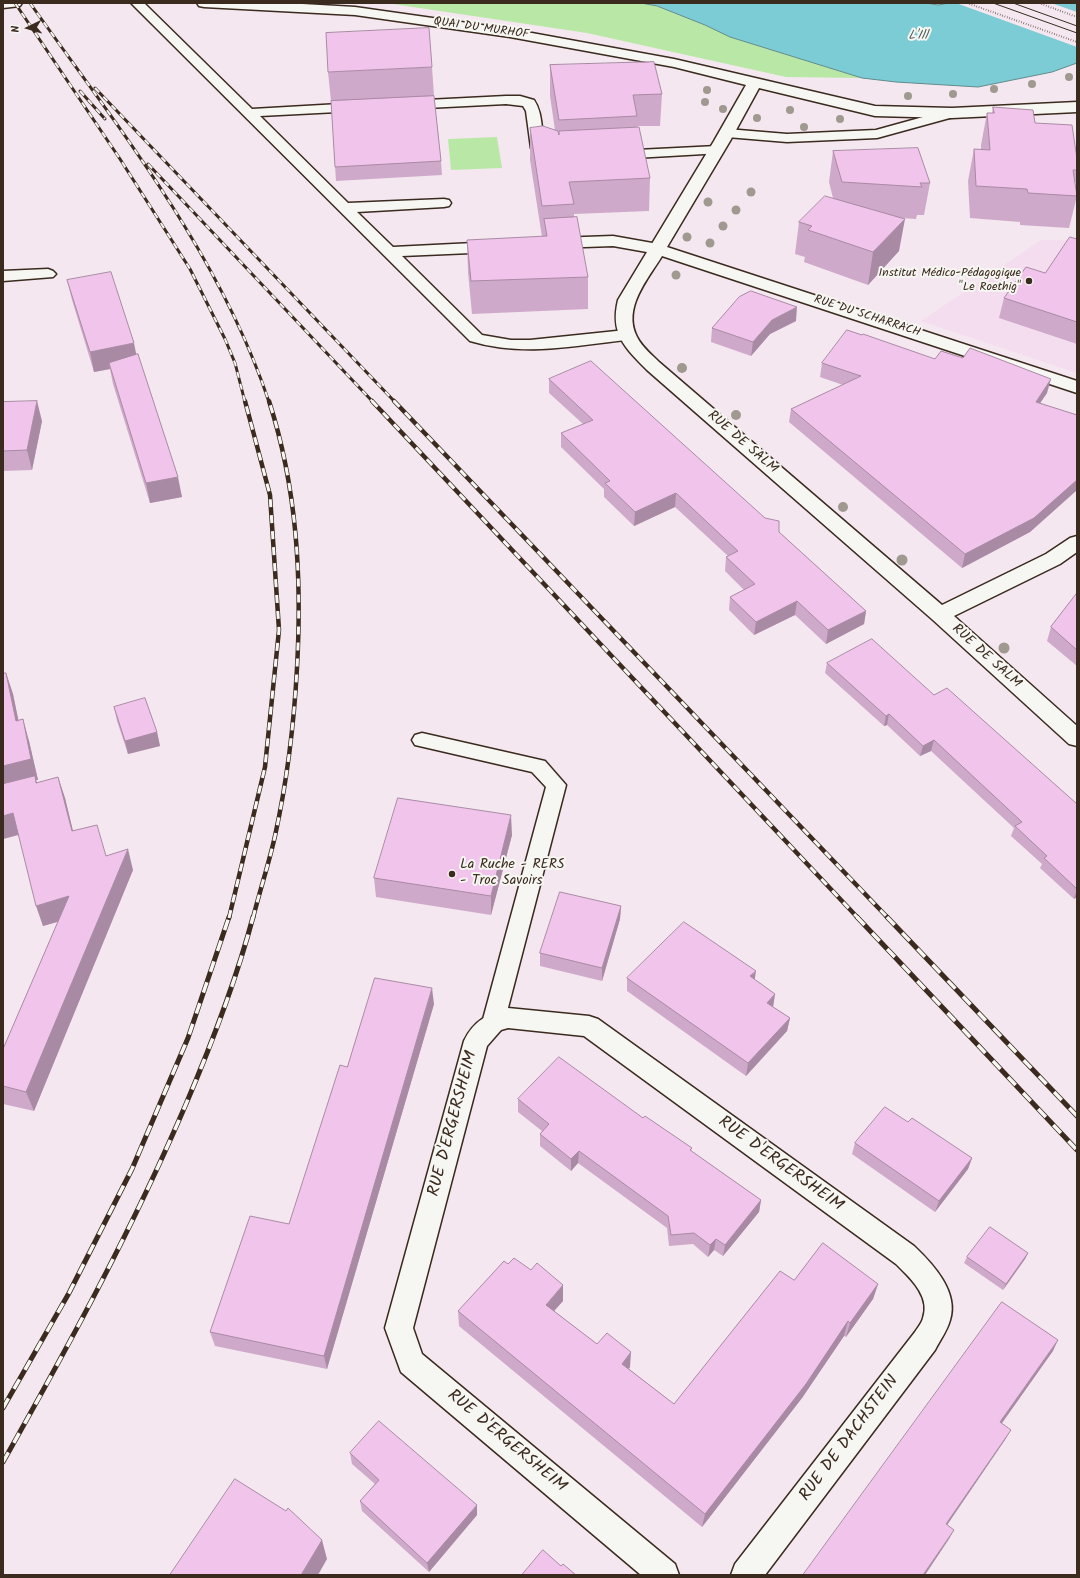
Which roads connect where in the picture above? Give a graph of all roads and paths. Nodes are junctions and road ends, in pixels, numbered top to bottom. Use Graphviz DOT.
graph roads {
  1 [pos="15,3"];
  2 [pos="137,3"];
  3 [pos="204,3"];
  4 [pos="968,3"];
  5 [pos="1039,3"];
  6 [pos="3,4"];
  7 [pos="1077,17"];
  8 [pos="1077,42"];
  9 [pos="754,83"];
  10 [pos="396,106"];
  11 [pos="372,107"];
  12 [pos="1077,108"];
  13 [pos="247,113"];
  14 [pos="952,113"];
  15 [pos="727,133"];
  16 [pos="717,150"];
  17 [pos="602,155"];
  18 [pos="556,157"];
  19 [pos="444,204"];
  20 [pos="343,208"];
  21 [pos="543,244"];
  22 [pos="512,246"];
  23 [pos="658,249"];
  24 [pos="388,252"];
  25 [pos="48,274"];
  26 [pos="3,276"];
  27 [pos="626,334"];
  28 [pos="1077,387"];
  29 [pos="1077,543"];
  30 [pos="940,615"];
  31 [pos="1077,738"];
  32 [pos="422,740"];
  33 [pos="493,1023"];
  34 [pos="936,1296"];
  35 [pos="664,1575"];
  36 [pos="746,1575"];
  1 -- 6 [label="street"];
  2 -- 13 [label="lane"];
  3 -- 9 [label="street, QUAI DU MURHOF"];
  4 -- 8 [label="path"];
  5 -- 7 [label="path"];
  9 -- 14 [label="street, QUAI DU MURHOF"];
  9 -- 15 [label="street, RUE DE SALM"];
  10 -- 18 [label="lane"];
  11 -- 13 [label="lane"];
  12 -- 14 [label="street, QUAI DU MURHOF"];
  13 -- 20 [label="lane"];
  14 -- 15 [label="lane"];
  15 -- 16 [label="street, RUE DE SALM"];
  16 -- 17 [label="lane"];
  16 -- 23 [label="street, RUE DE SALM"];
  19 -- 20 [label="lane"];
  20 -- 24 [label="lane"];
  21 -- 23 [label="lane"];
  22 -- 24 [label="lane"];
  23 -- 27 [label="street, RUE DE SALM"];
  23 -- 28 [label="street, RUE DU SCHARRACH"];
  24 -- 27 [label="lane"];
  25 -- 26 [label="lane"];
  27 -- 30 [label="street, RUE DE SALM"];
  29 -- 30 [label="street"];
  30 -- 31 [label="street, RUE DE SALM"];
  32 -- 33 [label="lane"];
  33 -- 34 [label="street, RUE D'ERGERSHEIM"];
  33 -- 35 [label="street, RUE D'ERGERSHEIM"];
  34 -- 36 [label="street, RUE DE DACHSTEIN"];
}
